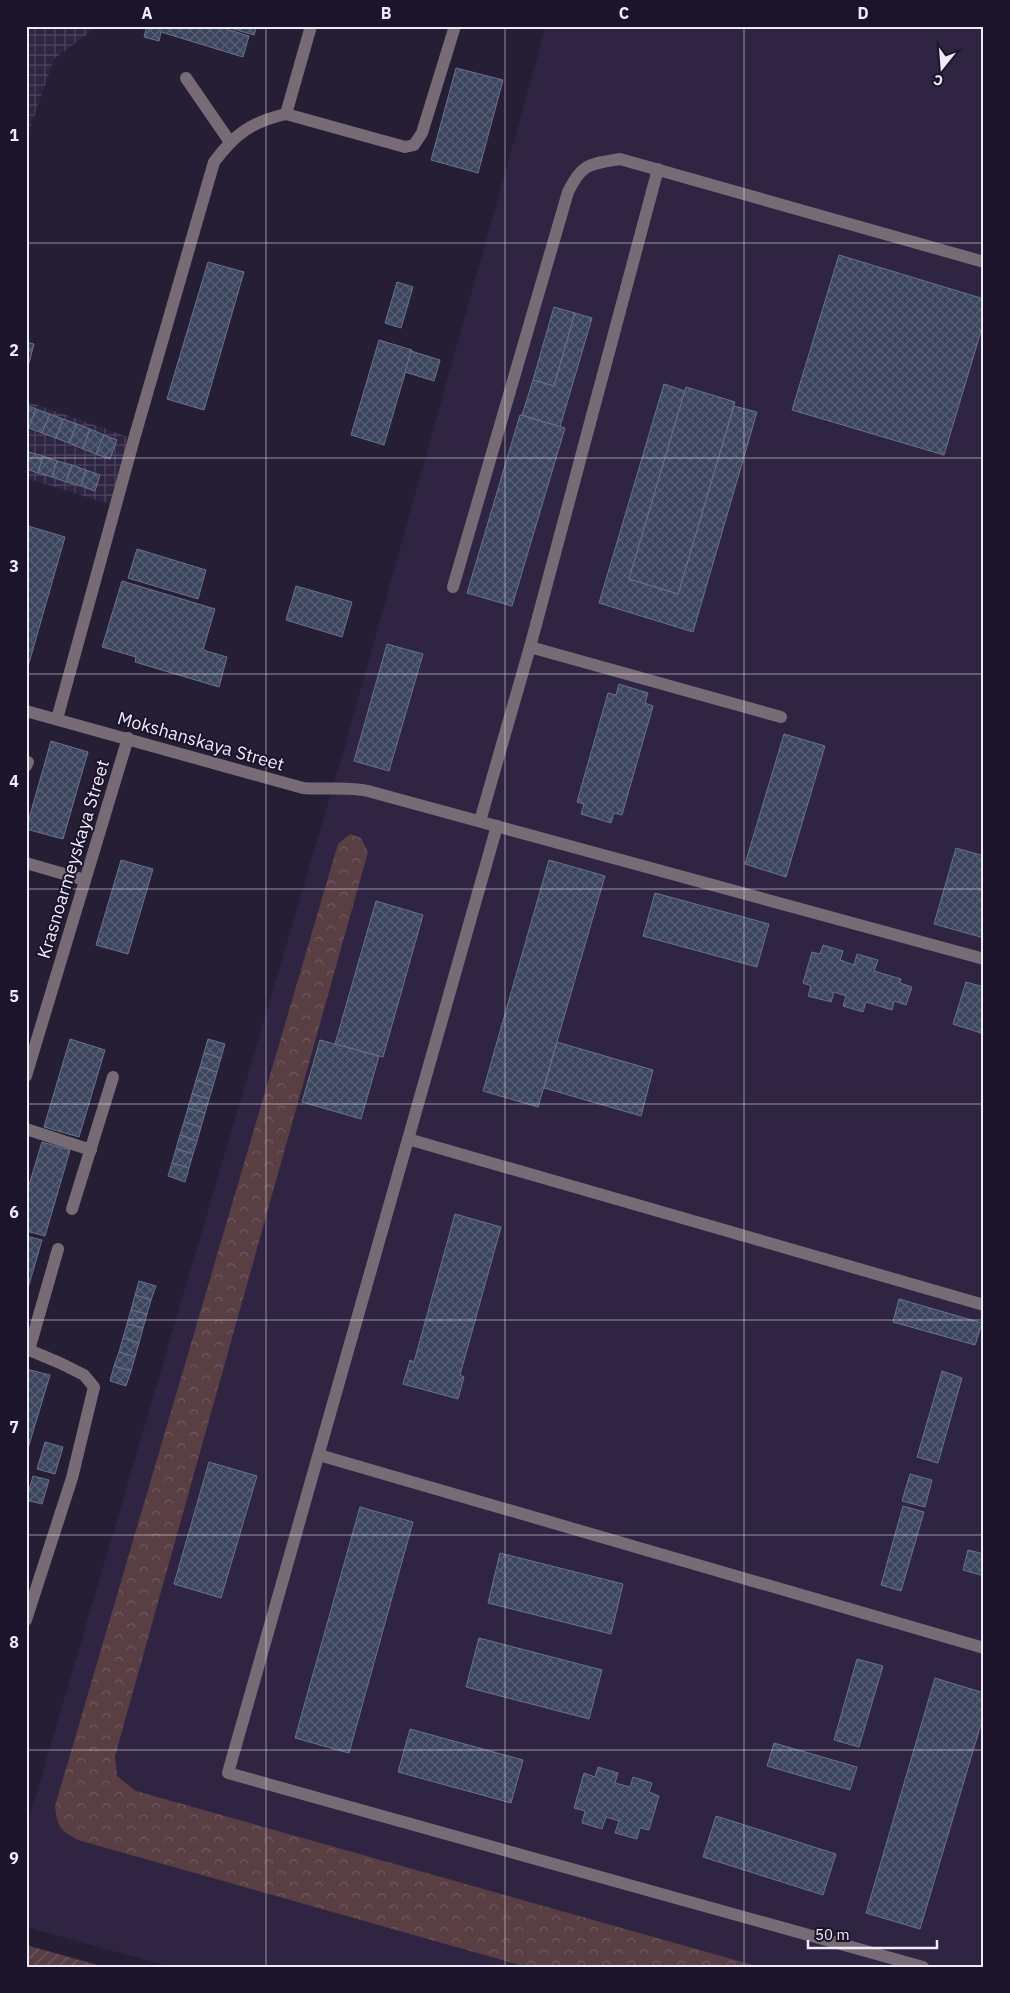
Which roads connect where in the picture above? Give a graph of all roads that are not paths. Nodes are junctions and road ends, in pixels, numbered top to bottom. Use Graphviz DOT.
graph roads {
  1 [pos="311,26"];
  2 [pos="455,26"];
  3 [pos="186,78"];
  4 [pos="286,114"];
  5 [pos="230,142"];
  6 [pos="658,169"];
  7 [pos="984,262"];
  8 [pos="453,587"];
  9 [pos="530,647"];
  10 [pos="26,711"];
  11 [pos="781,717"];
  12 [pos="57,719"];
  13 [pos="128,738"];
  14 [pos="480,821"];
  15 [pos="497,826"];
  16 [pos="26,863"];
  17 [pos="86,880"];
  18 [pos="984,959"];
  19 [pos="26,1076"];
  20 [pos="113,1078"];
  21 [pos="26,1129"];
  22 [pos="408,1139"];
  23 [pos="91,1150"];
  24 [pos="72,1209"];
  25 [pos="58,1249"];
  26 [pos="984,1306"];
  27 [pos="27,1350"];
  28 [pos="319,1454"];
  29 [pos="26,1620"];
  30 [pos="984,1648"];
  31 [pos="923,1967"];
  1 -- 4 [label="street"];
  2 -- 4 [label="street"];
  3 -- 5 [label="street"];
  4 -- 5 [label="street"];
  5 -- 12 [label="street"];
  6 -- 7 [label="street"];
  6 -- 8 [label="street"];
  6 -- 9 [label="street"];
  9 -- 11 [label="street"];
  9 -- 14 [label="street"];
  10 -- 12 [label="street, Mokshanskaya Street"];
  12 -- 13 [label="street, Mokshanskaya Street"];
  13 -- 14 [label="street, Mokshanskaya Street"];
  13 -- 17 [label="street, Krasnoarmeyskaya Street"];
  14 -- 15 [label="street, Mokshanskaya Street"];
  15 -- 18 [label="street, Mokshanskaya Street"];
  15 -- 22 [label="street"];
  16 -- 17 [label="street"];
  17 -- 19 [label="street, Krasnoarmeyskaya Street"];
  20 -- 23 [label="street"];
  21 -- 23 [label="street"];
  22 -- 26 [label="street"];
  22 -- 28 [label="street"];
  23 -- 24 [label="street"];
  25 -- 27 [label="street"];
  27 -- 29 [label="street"];
  28 -- 30 [label="street"];
  28 -- 31 [label="street"];
}
